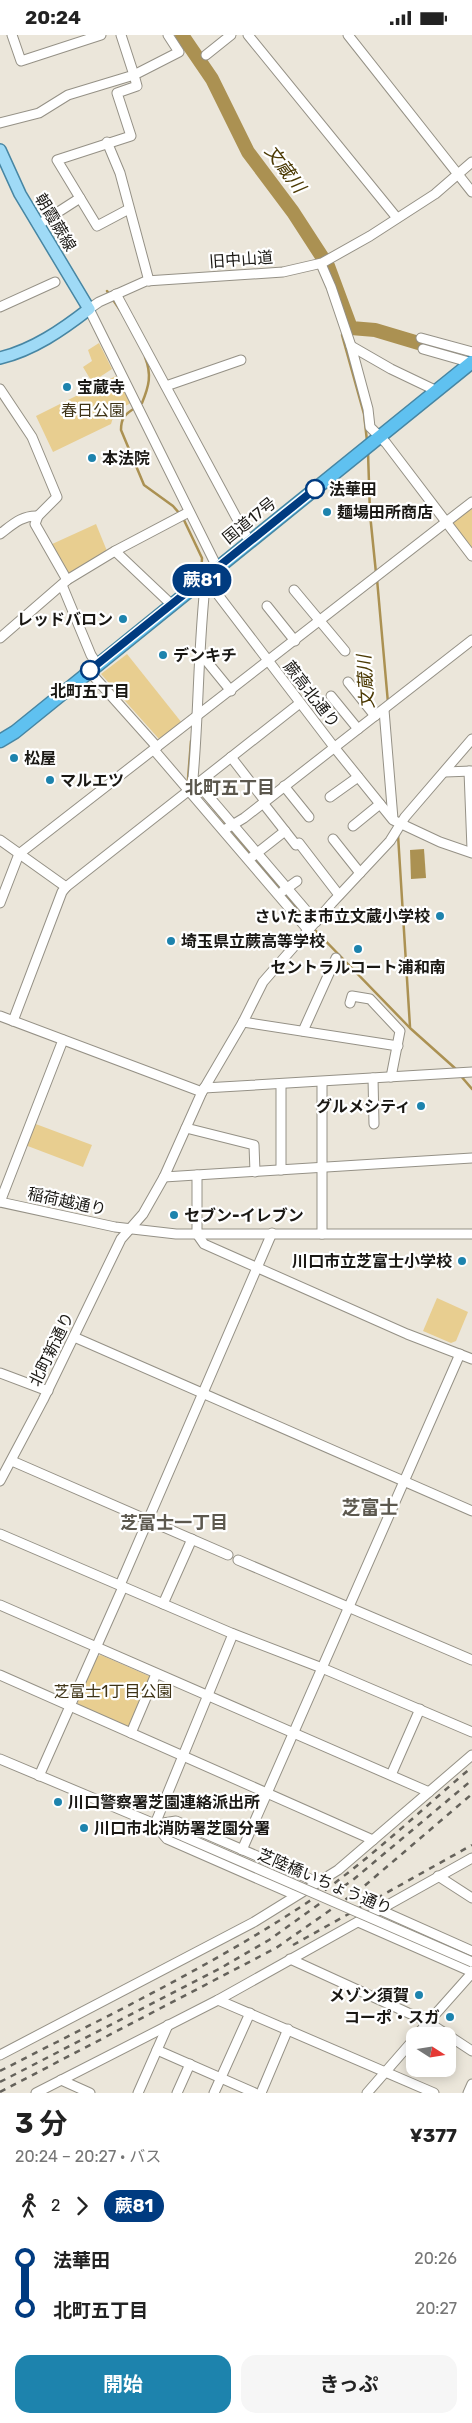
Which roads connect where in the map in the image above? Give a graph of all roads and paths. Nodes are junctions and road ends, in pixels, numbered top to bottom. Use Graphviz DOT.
graph roads {
  1 [pos="12,35"];
  2 [pos="101,35"];
  3 [pos="121,35"];
  4 [pos="168,35"];
  5 [pos="231,35"];
  6 [pos="248,35"];
  7 [pos="348,35"];
  8 [pos="206,55"];
  9 [pos="134,75"];
  10 [pos="0,123"];
  11 [pos="107,142"];
  12 [pos="0,150"];
  13 [pos="472,162"];
  14 [pos="458,175"];
  15 [pos="472,192"];
  16 [pos="80,198"];
  17 [pos="130,209"];
  18 [pos="397,218"];
  19 [pos="38,225"];
  20 [pos="324,262"];
  21 [pos="149,281"];
  22 [pos="56,282"];
  23 [pos="116,295"];
  24 [pos="0,307"];
  25 [pos="89,309"];
  26 [pos="422,338"];
  27 [pos="350,346"];
  28 [pos="424,349"];
  29 [pos="472,352"];
  30 [pos="0,358"];
  31 [pos="241,360"];
  32 [pos="472,363"];
  33 [pos="166,386"];
  34 [pos="437,391"];
  35 [pos="2,395"];
  36 [pos="372,444"];
  37 [pos="472,502"];
  38 [pos="184,515"];
  39 [pos="38,516"];
  40 [pos="446,522"];
  41 [pos="0,534"];
  42 [pos="249,541"];
  43 [pos="115,551"];
  44 [pos="472,556"];
  45 [pos="217,567"];
  46 [pos="203,579"];
  47 [pos="64,583"];
  48 [pos="294,590"];
  49 [pos="171,604"];
  50 [pos="267,606"];
  51 [pos="320,621"];
  52 [pos="0,638"];
  53 [pos="472,640"];
  54 [pos="295,641"];
  55 [pos="345,651"];
  56 [pos="200,653"];
  57 [pos="268,662"];
  58 [pos="93,668"];
  59 [pos="348,683"];
  60 [pos="231,691"];
  61 [pos="331,696"];
  62 [pos="300,703"];
  63 [pos="384,709"];
  64 [pos="198,716"];
  65 [pos="375,716"];
  66 [pos="358,729"];
  67 [pos="472,739"];
  68 [pos="0,740"];
  69 [pos="334,747"];
  70 [pos="156,749"];
  71 [pos="231,757"];
  72 [pos="470,771"];
  73 [pos="445,772"];
  74 [pos="358,777"];
  75 [pos="193,787"];
  76 [pos="284,787"];
  77 [pos="330,797"];
  78 [pos="264,802"];
  79 [pos="380,803"];
  80 [pos="309,817"];
  81 [pos="398,822"];
  82 [pos="353,826"];
  83 [pos="228,827"];
  84 [pos="285,831"];
  85 [pos="333,839"];
  86 [pos="0,840"];
  87 [pos="472,849"];
  88 [pos="472,853"];
  89 [pos="19,854"];
  90 [pos="253,857"];
  91 [pos="360,873"];
  92 [pos="297,881"];
  93 [pos="66,887"];
  94 [pos="283,891"];
  95 [pos="339,895"];
  96 [pos="0,903"];
  97 [pos="312,926"];
  98 [pos="336,958"];
  99 [pos="350,1003"];
  100 [pos="0,1016"];
  101 [pos="13,1021"];
  102 [pos="243,1022"];
  103 [pos="303,1031"];
  104 [pos="63,1040"];
  105 [pos="398,1046"];
  106 [pos="468,1072"];
  107 [pos="391,1077"];
  108 [pos="374,1079"];
  109 [pos="322,1082"];
  110 [pos="280,1084"];
  111 [pos="203,1090"];
  112 [pos="374,1125"];
  113 [pos="186,1128"];
  114 [pos="472,1158"];
  115 [pos="322,1167"];
  116 [pos="281,1170"];
  117 [pos="255,1171"];
  118 [pos="197,1175"];
  119 [pos="164,1177"];
  120 [pos="0,1202"];
  121 [pos="128,1229"];
  122 [pos="272,1233"];
  123 [pos="197,1234"];
  124 [pos="322,1234"];
  125 [pos="472,1234"];
  126 [pos="258,1268"];
  127 [pos="74,1337"];
  128 [pos="460,1354"];
  129 [pos="472,1359"];
  130 [pos="0,1373"];
  131 [pos="48,1391"];
  132 [pos="202,1394"];
  133 [pos="12,1461"];
  134 [pos="0,1481"];
  135 [pos="404,1481"];
  136 [pos="472,1511"];
  137 [pos="147,1521"];
  138 [pos="0,1533"];
  139 [pos="192,1539"];
  140 [pos="228,1555"];
  141 [pos="238,1560"];
  142 [pos="121,1586"];
  143 [pos="164,1604"];
  144 [pos="0,1605"];
  145 [pos="349,1607"];
  146 [pos="233,1634"];
  147 [pos="95,1647"];
  148 [pos="472,1660"];
  149 [pos="322,1669"];
  150 [pos="156,1674"];
  151 [pos="0,1675"];
  152 [pos="207,1697"];
  153 [pos="69,1706"];
  154 [pos="420,1709"];
  155 [pos="472,1732"];
  156 [pos="131,1733"];
  157 [pos="293,1734"];
  158 [pos="183,1755"];
  159 [pos="472,1755"];
  160 [pos="0,1759"];
  161 [pos="391,1775"];
  162 [pos="38,1776"];
  163 [pos="429,1792"];
  164 [pos="268,1793"];
  165 [pos="154,1824"];
  166 [pos="373,1840"];
  167 [pos="242,1850"];
  168 [pos="472,1858"];
  169 [pos="438,1876"];
  170 [pos="317,1882"];
  171 [pos="295,1895"];
  172 [pos="472,1898"];
  173 [pos="378,1909"];
  174 [pos="358,1922"];
  175 [pos="472,1951"];
  176 [pos="290,1959"];
  177 [pos="472,1962"];
  178 [pos="472,1973"];
  179 [pos="218,2000"];
  180 [pos="250,2013"];
  181 [pos="428,2022"];
  182 [pos="168,2025"];
  183 [pos="424,2027"];
  184 [pos="288,2029"];
  185 [pos="406,2049"];
  186 [pos="157,2050"];
  187 [pos="472,2051"];
  188 [pos="0,2055"];
  189 [pos="190,2064"];
  190 [pos="386,2072"];
  191 [pos="220,2077"];
  192 [pos="58,2082"];
  193 [pos="472,2084"];
  194 [pos="36,2093"];
  195 [pos="51,2093"];
  196 [pos="90,2093"];
  197 [pos="138,2093"];
  198 [pos="177,2093"];
  199 [pos="214,2093"];
  200 [pos="255,2093"];
  201 [pos="262,2093"];
  202 [pos="367,2093"];
  203 [pos="434,2093"];
  204 [pos="468,2093"];
  1 -- 2 [label="street"];
  3 -- 9 [label="street"];
  4 -- 9 [label="street"];
  5 -- 8 [label="street"];
  6 -- 18 [label="street"];
  7 -- 14 [label="street"];
  9 -- 10 [label="street"];
  9 -- 11 [label="street"];
  11 -- 16 [label="street"];
  11 -- 17 [label="street"];
  12 -- 19 [label="main road, 朝霞蕨線"];
  13 -- 14 [label="street, 旧中山道"];
  14 -- 15 [label="street"];
  14 -- 18 [label="street, 旧中山道"];
  16 -- 17 [label="street"];
  16 -- 19 [label="street"];
  17 -- 21 [label="street"];
  18 -- 20 [label="street, 旧中山道"];
  19 -- 25 [label="main road, 朝霞蕨線"];
  20 -- 21 [label="street, 旧中山道"];
  20 -- 27 [label="street"];
  21 -- 23 [label="street, 旧中山道"];
  22 -- 24 [label="street"];
  23 -- 25 [label="street, 旧中山道"];
  23 -- 33 [label="street"];
  25 -- 30 [label="main road, 旧中山道"];
  25 -- 38 [label="street"];
  26 -- 29 [label="street"];
  27 -- 34 [label="street"];
  27 -- 36 [label="street"];
  28 -- 32 [label="street"];
  31 -- 33 [label="street"];
  32 -- 34 [label="highway, 国道17号"];
  33 -- 42 [label="street"];
  34 -- 36 [label="highway, 国道17号"];
  35 -- 39 [label="street"];
  36 -- 40 [label="street"];
  36 -- 42 [label="highway, 国道17号"];
  37 -- 40 [label="street"];
  38 -- 43 [label="street"];
  38 -- 45 [label="street"];
  39 -- 41 [label="street"];
  39 -- 47 [label="street"];
  40 -- 44 [label="street"];
  40 -- 51 [label="street"];
  42 -- 45 [label="highway, 国道17号"];
  43 -- 47 [label="street"];
  43 -- 49 [label="street"];
  45 -- 46 [label="highway, 国道17号"];
  46 -- 49 [label="highway, 国道17号"];
  46 -- 56 [label="street"];
  46 -- 57 [label="street, 蕨高北通り"];
  47 -- 52 [label="street"];
  47 -- 58 [label="street"];
  48 -- 51 [label="street"];
  49 -- 58 [label="highway, 国道17号"];
  50 -- 54 [label="street"];
  51 -- 54 [label="street"];
  51 -- 55 [label="street"];
  53 -- 63 [label="street"];
  54 -- 57 [label="street"];
  56 -- 60 [label="street"];
  56 -- 64 [label="street"];
  57 -- 60 [label="street"];
  57 -- 62 [label="street, 蕨高北通り"];
  58 -- 68 [label="highway, 国道17号"];
  58 -- 70 [label="street"];
  59 -- 65 [label="street"];
  60 -- 64 [label="street"];
  61 -- 66 [label="street"];
  62 -- 69 [label="street, 蕨高北通り"];
  62 -- 71 [label="street"];
  63 -- 65 [label="street"];
  63 -- 81 [label="street"];
  64 -- 70 [label="street"];
  64 -- 75 [label="street"];
  65 -- 66 [label="street"];
  66 -- 69 [label="street"];
  67 -- 73 [label="street, 北町新通り"];
  69 -- 74 [label="street, 蕨高北通り"];
  69 -- 76 [label="street"];
  70 -- 75 [label="street"];
  70 -- 89 [label="street"];
  71 -- 75 [label="street"];
  71 -- 78 [label="street"];
  72 -- 73 [label="street"];
  72 -- 87 [label="street"];
  73 -- 81 [label="street, 北町新通り"];
  74 -- 77 [label="street"];
  74 -- 79 [label="street, 蕨高北通り"];
  75 -- 83 [label="street"];
  75 -- 93 [label="street"];
  76 -- 78 [label="street"];
  76 -- 80 [label="street"];
  78 -- 83 [label="street"];
  78 -- 84 [label="street"];
  79 -- 81 [label="street, 蕨高北通り"];
  79 -- 82 [label="street"];
  81 -- 88 [label="street"];
  81 -- 91 [label="street, 北町新通り"];
  83 -- 90 [label="street"];
  84 -- 90 [label="street"];
  84 -- 95 [label="street"];
  85 -- 91 [label="street"];
  86 -- 89 [label="street"];
  89 -- 93 [label="street"];
  89 -- 96 [label="street"];
  90 -- 94 [label="street"];
  91 -- 95 [label="street, 北町新通り"];
  92 -- 94 [label="street"];
  93 -- 101 [label="street"];
  94 -- 97 [label="street"];
  95 -- 97 [label="street, 北町新通り"];
  97 -- 102 [label="street, 北町新通り"];
  98 -- 103 [label="street"];
  99 -- 105 [label="street"];
  100 -- 101 [label="street"];
  101 -- 104 [label="street"];
  102 -- 103 [label="street"];
  102 -- 111 [label="street, 北町新通り"];
  103 -- 105 [label="street"];
  104 -- 111 [label="street"];
  104 -- 120 [label="street"];
  105 -- 107 [label="street"];
  106 -- 107 [label="street"];
  107 -- 108 [label="street"];
  108 -- 109 [label="street"];
  108 -- 112 [label="street"];
  109 -- 110 [label="street"];
  109 -- 115 [label="street"];
  110 -- 111 [label="street"];
  110 -- 116 [label="street"];
  111 -- 113 [label="street, 北町新通り"];
  113 -- 117 [label="street"];
  113 -- 119 [label="street, 北町新通り"];
  114 -- 115 [label="street"];
  115 -- 116 [label="street"];
  115 -- 124 [label="street"];
  116 -- 117 [label="street"];
  117 -- 118 [label="street"];
  118 -- 119 [label="street"];
  118 -- 123 [label="street"];
  119 -- 121 [label="street, 北町新通り"];
  120 -- 121 [label="street, 稲荷越通り"];
  121 -- 123 [label="street, 稲荷越通り"];
  121 -- 127 [label="street, 北町新通り"];
  122 -- 123 [label="street, 稲荷越通り"];
  122 -- 124 [label="street, 稲荷越通り"];
  122 -- 126 [label="street"];
  123 -- 126 [label="street"];
  124 -- 125 [label="street, 稲荷越通り"];
  126 -- 128 [label="street"];
  126 -- 132 [label="street"];
  127 -- 131 [label="street, 北町新通り"];
  127 -- 132 [label="street"];
  128 -- 129 [label="street"];
  128 -- 135 [label="street"];
  130 -- 131 [label="street"];
  131 -- 133 [label="street, 北町新通り"];
  132 -- 135 [label="street"];
  132 -- 137 [label="street"];
  133 -- 134 [label="street, 北町新通り"];
  133 -- 137 [label="street"];
  135 -- 136 [label="street"];
  135 -- 145 [label="street"];
  137 -- 139 [label="street"];
  137 -- 142 [label="street"];
  138 -- 142 [label="street"];
  139 -- 140 [label="street"];
  139 -- 143 [label="street"];
  141 -- 145 [label="street"];
  142 -- 143 [label="street"];
  142 -- 147 [label="street"];
  143 -- 146 [label="street"];
  144 -- 147 [label="street"];
  145 -- 148 [label="street"];
  145 -- 149 [label="street"];
  146 -- 149 [label="street"];
  146 -- 152 [label="street"];
  147 -- 150 [label="street"];
  147 -- 153 [label="street"];
  149 -- 154 [label="street"];
  149 -- 157 [label="street"];
  150 -- 152 [label="street"];
  150 -- 156 [label="street"];
  151 -- 153 [label="street"];
  152 -- 157 [label="street"];
  152 -- 158 [label="street"];
  153 -- 156 [label="street"];
  153 -- 162 [label="street"];
  154 -- 155 [label="street"];
  154 -- 161 [label="street"];
  156 -- 158 [label="street"];
  157 -- 161 [label="street"];
  157 -- 164 [label="street"];
  158 -- 164 [label="street"];
  158 -- 165 [label="street"];
  159 -- 163 [label="street"];
  160 -- 162 [label="street, 芝陸橋いちょう通り"];
  161 -- 163 [label="street"];
  162 -- 165 [label="street, 芝陸橋いちょう通り"];
  163 -- 166 [label="street"];
  164 -- 166 [label="street"];
  164 -- 167 [label="street"];
  165 -- 167 [label="street"];
  165 -- 171 [label="street"];
  165 -- 177 [label="street, 芝陸橋いちょう通り, bridge"];
  166 -- 170 [label="street"];
  167 -- 170 [label="street"];
  168 -- 169 [label="street"];
  169 -- 172 [label="street"];
  169 -- 173 [label="street"];
  170 -- 171 [label="street"];
  171 -- 188 [label="street"];
  173 -- 174 [label="street"];
  173 -- 175 [label="street"];
  174 -- 176 [label="street"];
  174 -- 178 [label="street"];
  176 -- 179 [label="street"];
  176 -- 181 [label="street"];
  178 -- 181 [label="street"];
  179 -- 180 [label="street"];
  179 -- 182 [label="street"];
  180 -- 184 [label="street"];
  180 -- 191 [label="street"];
  181 -- 183 [label="street"];
  181 -- 187 [label="street"];
  182 -- 186 [label="street"];
  182 -- 192 [label="street"];
  184 -- 190 [label="street"];
  184 -- 201 [label="street"];
  185 -- 190 [label="street"];
  186 -- 189 [label="street"];
  186 -- 197 [label="street"];
  189 -- 191 [label="street"];
  189 -- 198 [label="street"];
  190 -- 202 [label="street"];
  190 -- 203 [label="street"];
  191 -- 199 [label="street"];
  191 -- 200 [label="street"];
  192 -- 194 [label="street"];
  192 -- 195 [label="street"];
  192 -- 196 [label="street"];
  193 -- 204 [label="street"];
}
